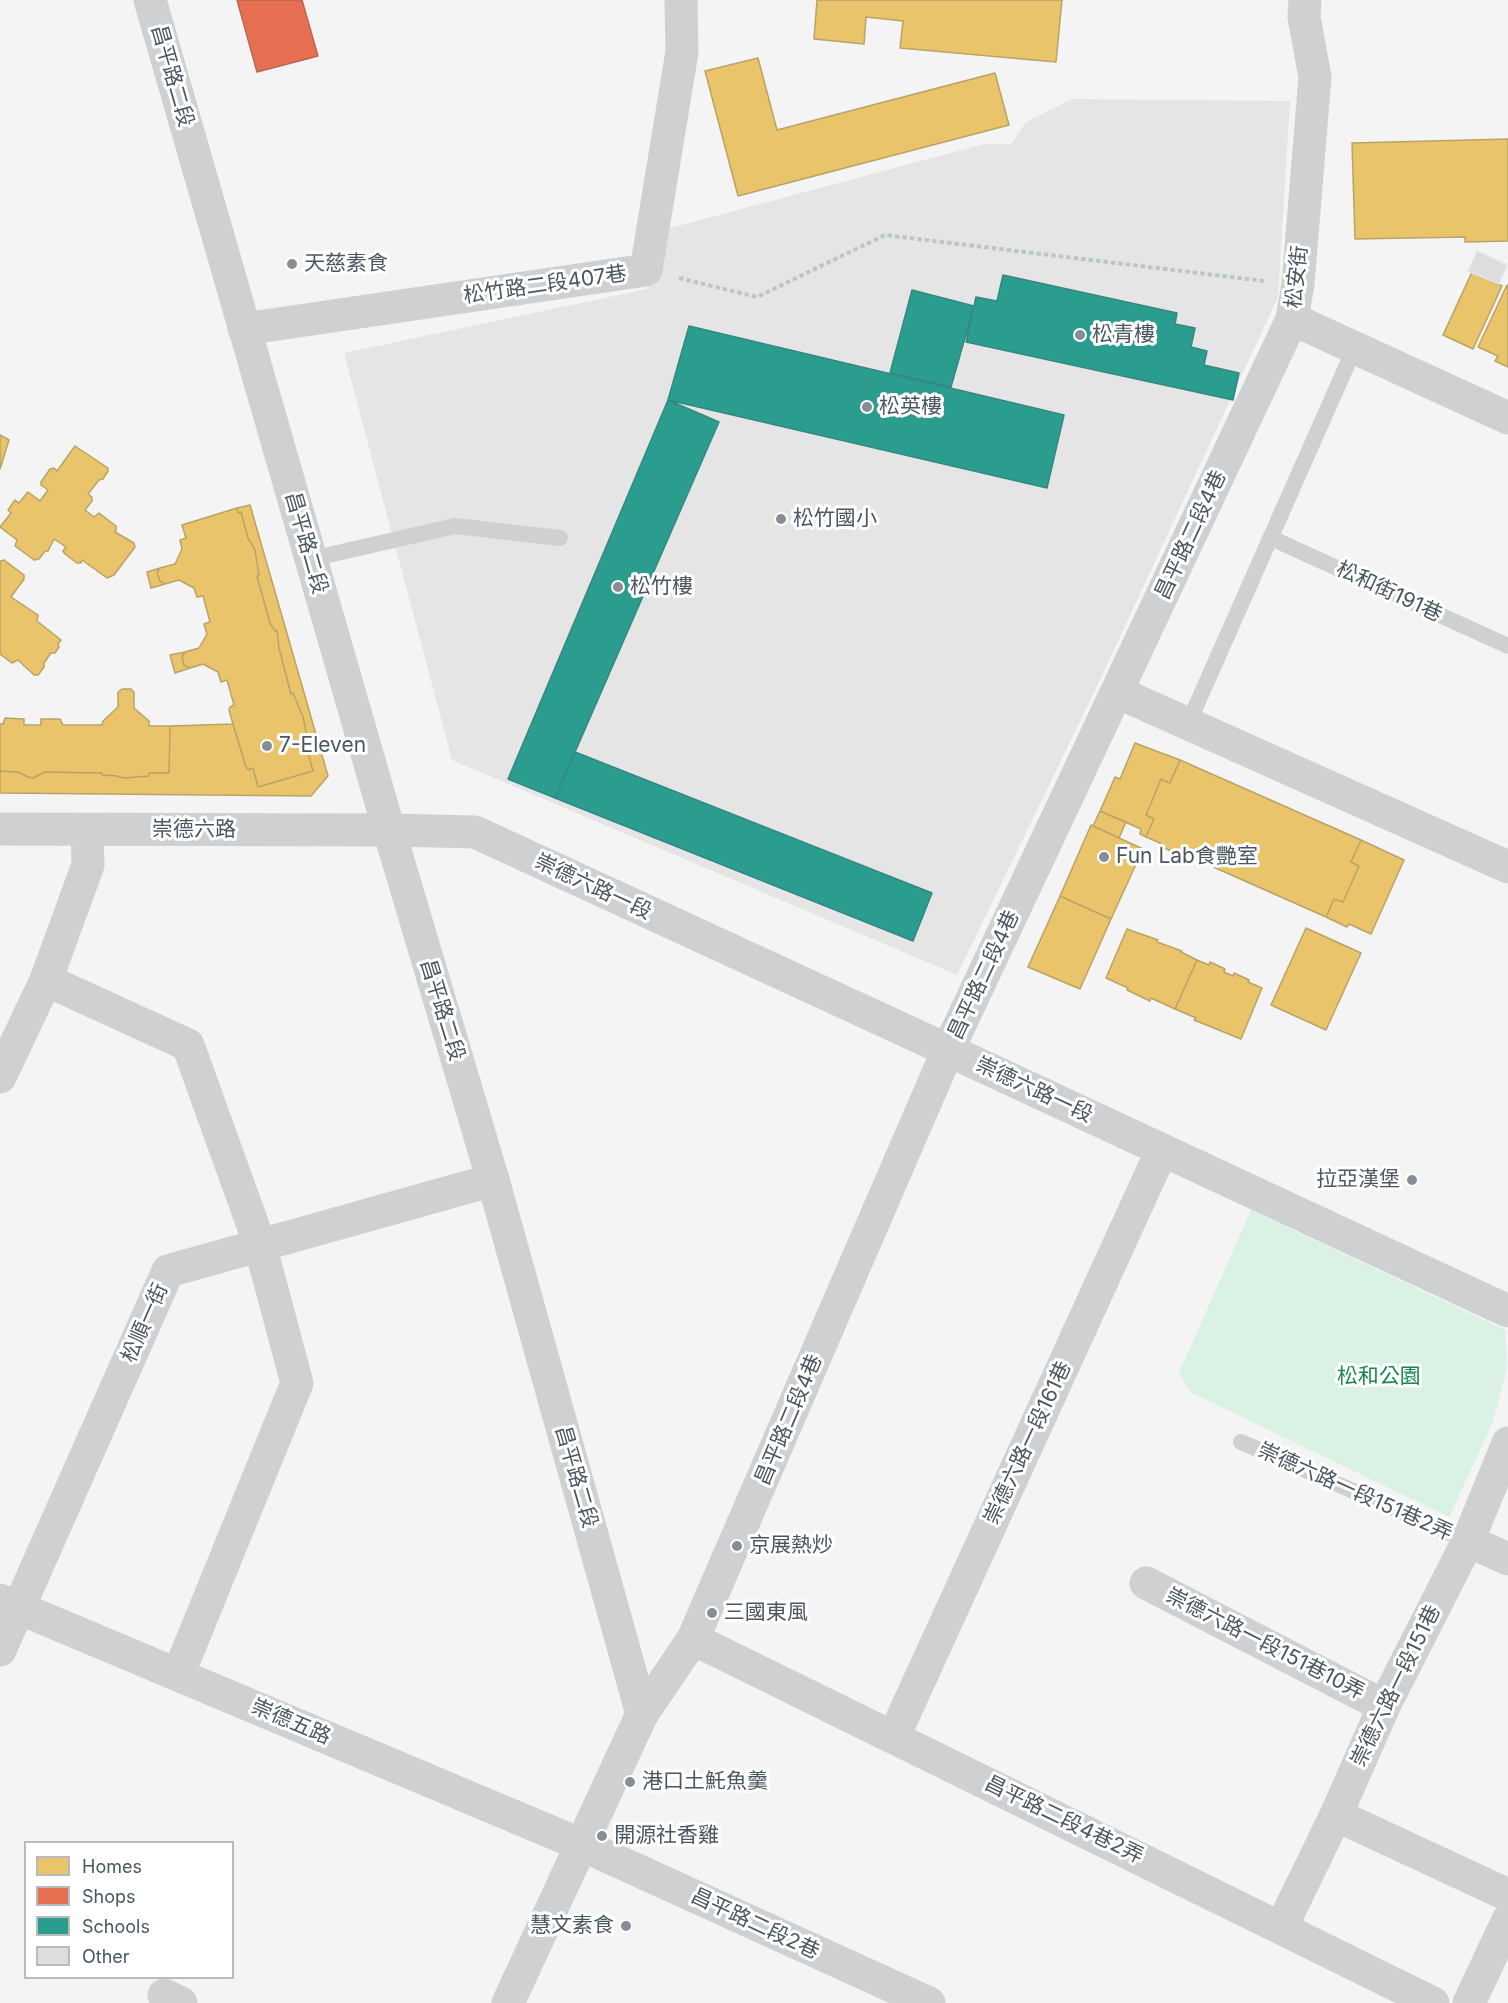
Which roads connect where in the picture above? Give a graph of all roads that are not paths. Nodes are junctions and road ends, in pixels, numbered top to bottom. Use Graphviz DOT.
graph roads {
  1 [pos="150,0"];
  2 [pos="681,0"];
  3 [pos="1305,0"];
  4 [pos="1292,319"];
  5 [pos="244,328"];
  6 [pos="1355,348"];
  7 [pos="1508,418"];
  8 [pos="560,538"];
  9 [pos="1271,538"];
  10 [pos="311,559"];
  11 [pos="1508,646"];
  12 [pos="1117,692"];
  13 [pos="1188,724"];
  14 [pos="0,829"];
  15 [pos="87,830"];
  16 [pos="389,830"];
  17 [pos="1508,867"];
  18 [pos="45,980"];
  19 [pos="948,1050"];
  20 [pos="0,1077"];
  21 [pos="1162,1150"];
  22 [pos="493,1180"];
  23 [pos="260,1245"];
  24 [pos="1508,1311"];
  25 [pos="1241,1442"];
  26 [pos="1508,1443"];
  27 [pos="1468,1541"];
  28 [pos="1508,1559"];
  29 [pos="1146,1583"];
  30 [pos="9,1604"];
  31 [pos="693,1639"];
  32 [pos="0,1650"];
  33 [pos="178,1675"];
  34 [pos="1384,1706"];
  35 [pos="642,1714"];
  36 [pos="894,1736"];
  37 [pos="1336,1815"];
  38 [pos="582,1845"];
  39 [pos="1508,1895"];
  40 [pos="1508,1920"];
  41 [pos="1281,1928"];
  42 [pos="508,2003"];
  43 [pos="929,2003"];
  44 [pos="1433,2003"];
  45 [pos="1469,2003"];
  1 -- 5 [label="street, 昌平路二段"];
  2 -- 5 [label="street, 松竹路二段407巷"];
  3 -- 4 [label="street, 松安街"];
  4 -- 6 [label="street, 松安街"];
  4 -- 12 [label="street, 昌平路二段4巷"];
  5 -- 10 [label="street, 昌平路二段"];
  6 -- 7 [label="street, 松安街"];
  6 -- 9 [label="lane"];
  8 -- 10 [label="lane"];
  9 -- 11 [label="lane, 松和街191巷"];
  9 -- 13 [label="lane"];
  10 -- 16 [label="street, 昌平路二段"];
  12 -- 13 [label="street"];
  12 -- 19 [label="street, 昌平路二段4巷"];
  13 -- 17 [label="street"];
  14 -- 15 [label="street, 崇德六路"];
  15 -- 16 [label="street, 崇德六路"];
  15 -- 18 [label="street"];
  16 -- 19 [label="street, 崇德六路一段"];
  16 -- 22 [label="street, 昌平路二段"];
  18 -- 20 [label="street"];
  18 -- 23 [label="street"];
  19 -- 21 [label="street, 崇德六路一段"];
  19 -- 31 [label="street, 昌平路二段4巷"];
  21 -- 24 [label="street, 崇德六路一段"];
  21 -- 36 [label="street, 崇德六路一段161巷"];
  22 -- 23 [label="street, 松順一街"];
  22 -- 35 [label="street, 昌平路二段"];
  23 -- 30 [label="street, 松順一街"];
  23 -- 33 [label="street"];
  25 -- 27 [label="lane, 崇德六路一段151巷2弄"];
  26 -- 27 [label="street, 崇德六路一段151巷"];
  27 -- 28 [label="street"];
  27 -- 34 [label="street, 崇德六路一段151巷"];
  29 -- 34 [label="street, 崇德六路一段151巷10弄"];
  30 -- 32 [label="street, 松順一街"];
  30 -- 33 [label="street, 崇德五路"];
  31 -- 35 [label="street, 昌平路二段4巷"];
  31 -- 36 [label="street, 昌平路二段4巷2弄"];
  33 -- 38 [label="street, 崇德五路"];
  34 -- 37 [label="street, 崇德六路一段151巷"];
  35 -- 38 [label="street"];
  36 -- 41 [label="street, 昌平路二段4巷2弄"];
  37 -- 39 [label="street"];
  37 -- 41 [label="street, 崇德六路一段151巷"];
  38 -- 42 [label="street"];
  38 -- 43 [label="street, 昌平路二段2巷"];
  40 -- 45 [label="street"];
  41 -- 44 [label="street, 昌平路二段4巷2弄"];
}
